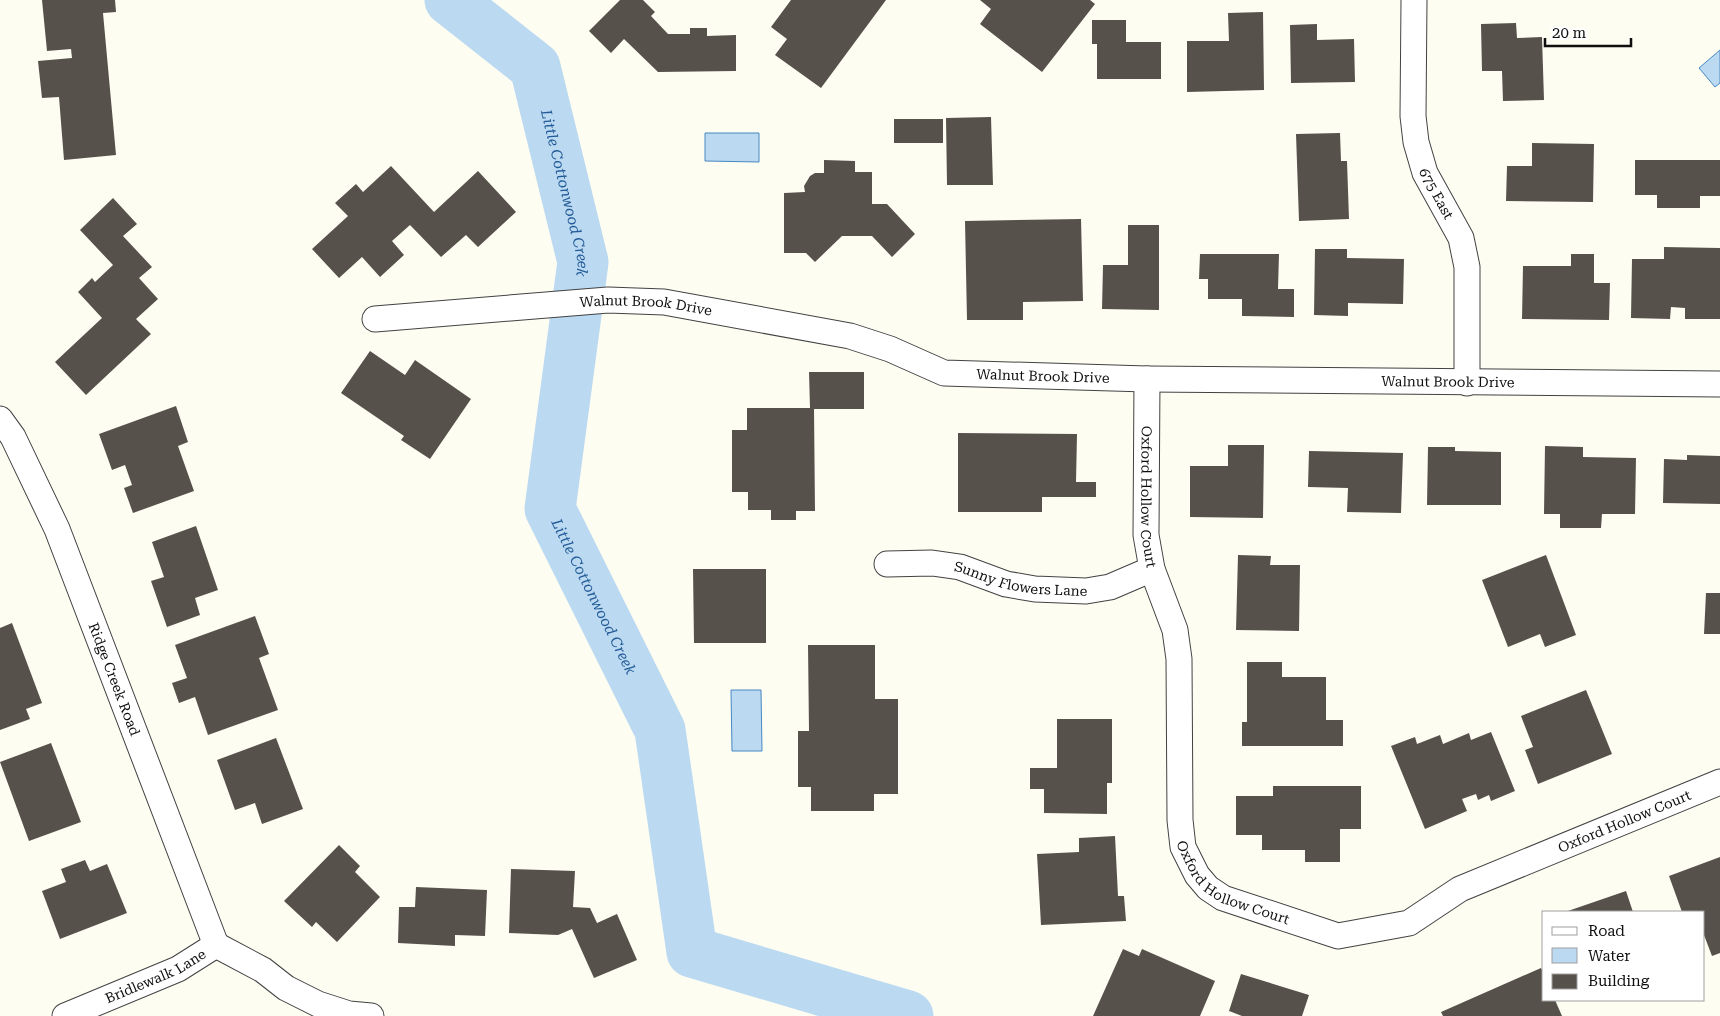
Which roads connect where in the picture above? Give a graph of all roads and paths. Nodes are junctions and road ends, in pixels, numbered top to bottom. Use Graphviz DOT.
graph roads {
  1 [pos="1414,0"];
  2 [pos="375,319"];
  3 [pos="1147,379"];
  4 [pos="1467,382"];
  5 [pos="1720,384"];
  6 [pos="0,419"];
  7 [pos="887,564"];
  8 [pos="1152,569"];
  9 [pos="1720,782"];
  10 [pos="216,945"];
  11 [pos="65,1016"];
  12 [pos="371,1016"];
  1 -- 4 [label="street, 675 East"];
  2 -- 3 [label="street, Walnut Brook Drive"];
  3 -- 4 [label="street, Walnut Brook Drive"];
  3 -- 8 [label="street, Oxford Hollow Court"];
  4 -- 5 [label="street, Walnut Brook Drive"];
  6 -- 10 [label="street, Ridge Creek Road"];
  7 -- 8 [label="street, Sunny Flowers Lane"];
  8 -- 9 [label="street, Oxford Hollow Court"];
  10 -- 11 [label="street, Bridlewalk Lane"];
  10 -- 12 [label="street"];
}
